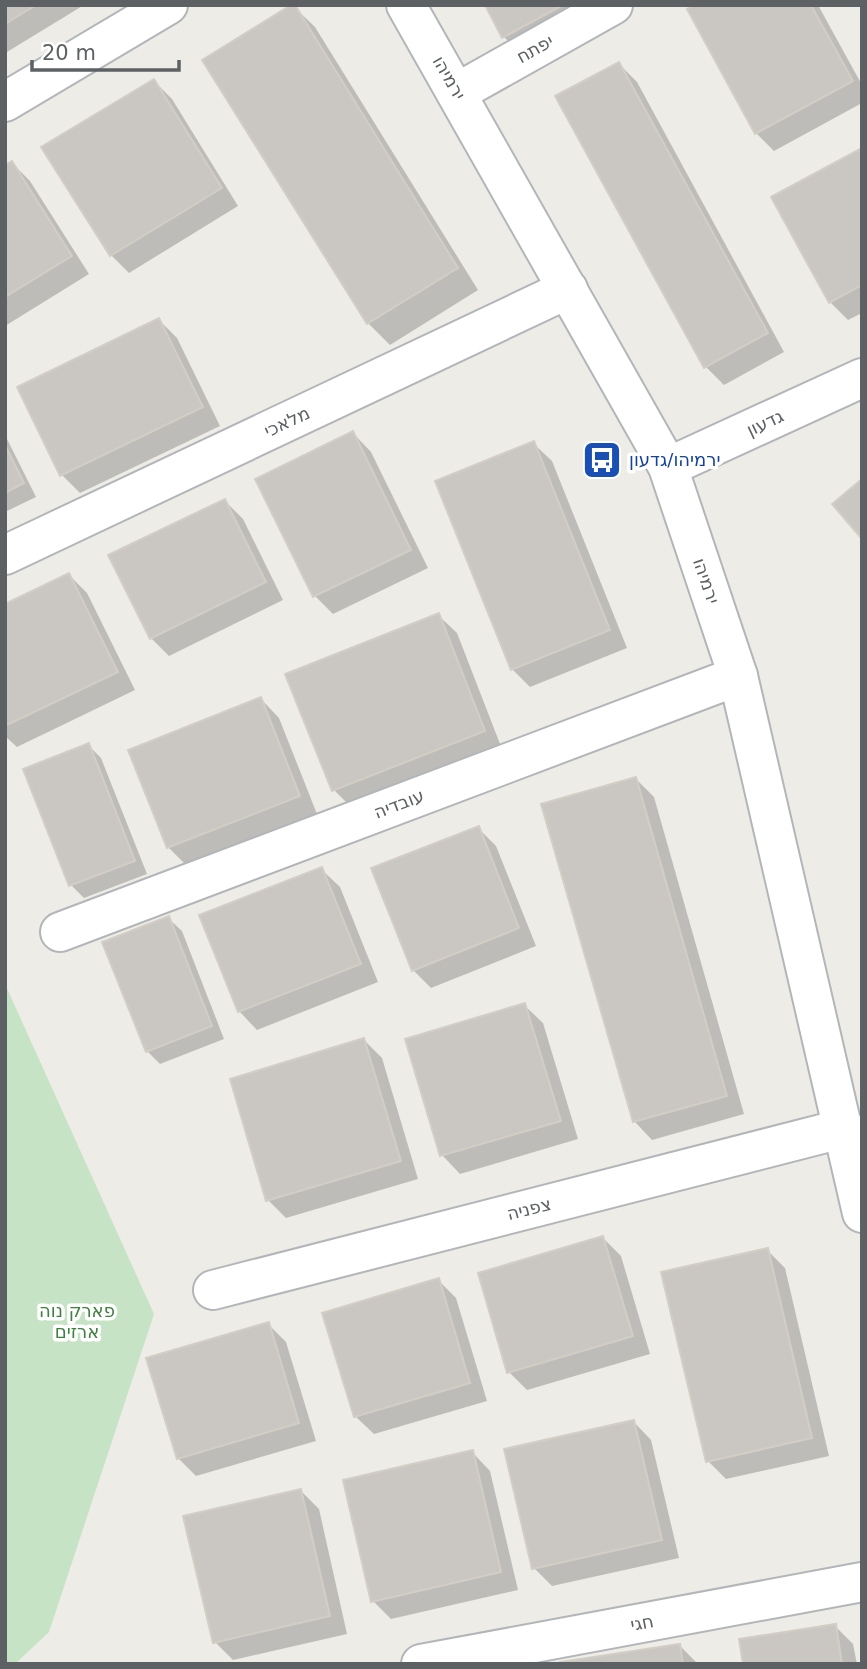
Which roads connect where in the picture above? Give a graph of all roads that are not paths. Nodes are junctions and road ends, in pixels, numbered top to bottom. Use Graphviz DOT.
graph roads {
  1 [pos="168,5"];
  2 [pos="406,5"];
  3 [pos="613,5"];
  4 [pos="458,92"];
  5 [pos="5,102"];
  6 [pos="568,289"];
  7 [pos="862,378"];
  8 [pos="668,467"];
  9 [pos="5,555"];
  10 [pos="738,676"];
  11 [pos="60,932"];
  12 [pos="845,1128"];
  13 [pos="861,1210"];
  14 [pos="213,1290"];
  15 [pos="862,1582"];
  16 [pos="421,1664"];
  1 -- 5 [label="street"];
  2 -- 4 [label="street, ירמיהו"];
  3 -- 4 [label="street, יפתח"];
  4 -- 6 [label="street, ירמיהו"];
  6 -- 8 [label="street, ירמיהו"];
  6 -- 9 [label="street, מלאכי"];
  7 -- 8 [label="street, גדעון"];
  8 -- 10 [label="street, ירמיהו"];
  10 -- 11 [label="street, עובדיה"];
  10 -- 12 [label="street, ירמיהו"];
  12 -- 13 [label="street, ירמיהו"];
  12 -- 14 [label="street, צפניה"];
  15 -- 16 [label="street, חגי"];
}
